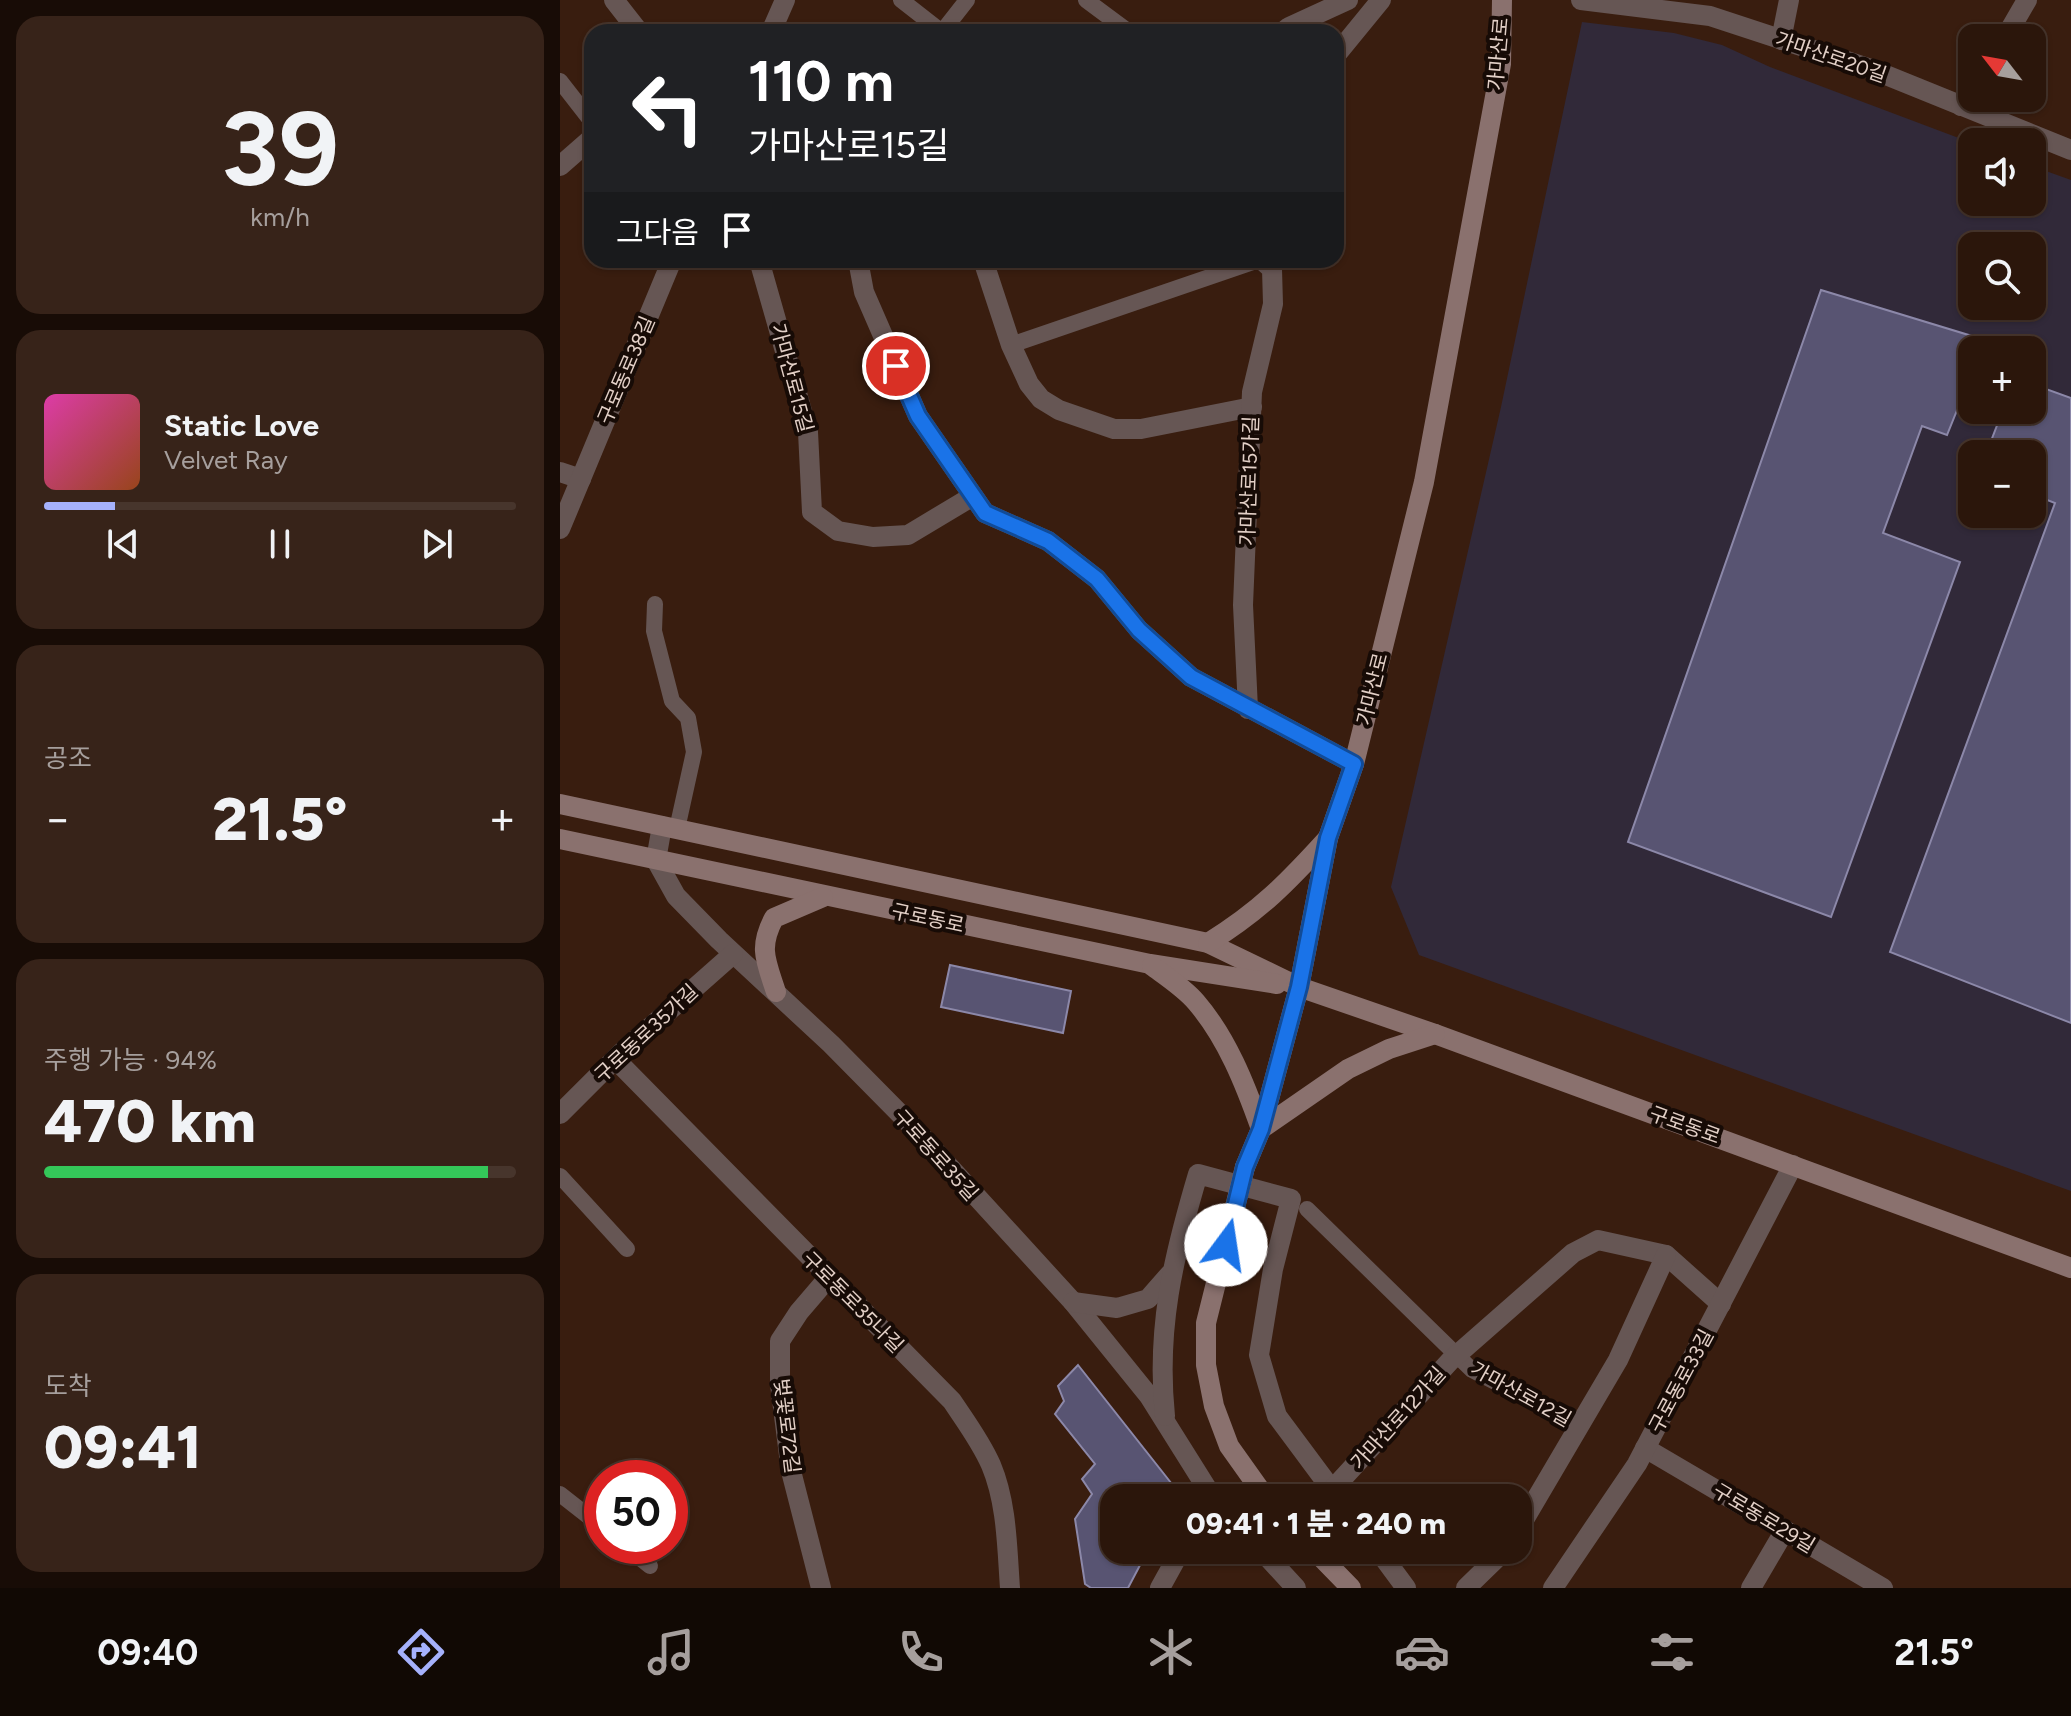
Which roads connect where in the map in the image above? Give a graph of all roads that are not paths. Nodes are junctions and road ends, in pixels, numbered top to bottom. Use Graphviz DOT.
graph roads {
  1 [pos="614,0"];
  2 [pos="785,0"];
  3 [pos="901,0"];
  4 [pos="967,0"];
  5 [pos="1086,0"];
  6 [pos="1348,0"];
  7 [pos="1381,0"];
  8 [pos="1502,0"];
  9 [pos="1581,0"];
  10 [pos="1789,0"];
  11 [pos="2027,0"];
  12 [pos="633,24"];
  13 [pos="774,24"];
  14 [pos="932,24"];
  15 [pos="948,24"];
  16 [pos="1118,24"];
  17 [pos="1296,24"];
  18 [pos="2013,24"];
  19 [pos="1781,40"];
  20 [pos="1344,45"];
  21 [pos="560,81"];
  22 [pos="1958,95"];
  23 [pos="584,112"];
  24 [pos="1996,112"];
  25 [pos="584,145"];
  26 [pos="2071,150"];
  27 [pos="560,166"];
  28 [pos="669,268"];
  29 [pos="761,268"];
  30 [pos="860,268"];
  31 [pos="986,268"];
  32 [pos="1237,268"];
  33 [pos="1271,268"];
  34 [pos="1011,345"];
  35 [pos="1252,407"];
  36 [pos="560,472"];
  37 [pos="581,479"];
  38 [pos="973,496"];
  39 [pos="560,529"];
  40 [pos="655,604"];
  41 [pos="1248,709"];
  42 [pos="1354,764"];
  43 [pos="560,804"];
  44 [pos="669,828"];
  45 [pos="1328,838"];
  46 [pos="560,839"];
  47 [pos="656,860"];
  48 [pos="825,896"];
  49 [pos="1208,943"];
  50 [pos="733,954"];
  51 [pos="1150,964"];
  52 [pos="1299,987"];
  53 [pos="776,992"];
  54 [pos="1435,1034"];
  55 [pos="615,1059"];
  56 [pos="560,1114"];
  57 [pos="1261,1129"];
  58 [pos="1793,1165"];
  59 [pos="560,1176"];
  60 [pos="1307,1209"];
  61 [pos="627,1249"];
  62 [pos="1666,1255"];
  63 [pos="2071,1268"];
  64 [pos="1173,1271"];
  65 [pos="829,1277"];
  66 [pos="1073,1302"];
  67 [pos="1721,1304"];
  68 [pos="1456,1355"];
  69 [pos="1165,1419"];
  70 [pos="1580,1426"];
  71 [pos="1645,1448"];
  72 [pos="1202,1484"];
  73 [pos="1256,1484"];
  74 [pos="1328,1484"];
  75 [pos="1344,1484"];
  76 [pos="560,1494"];
  77 [pos="1532,1507"];
  78 [pos="584,1513"];
  79 [pos="1785,1530"];
  80 [pos="648,1564"];
  81 [pos="1173,1564"];
  82 [pos="1274,1564"];
  83 [pos="1328,1564"];
  84 [pos="1388,1564"];
  85 [pos="1491,1564"];
  86 [pos="650,1566"];
  87 [pos="821,1588"];
  88 [pos="1010,1588"];
  89 [pos="1160,1588"];
  90 [pos="1296,1588"];
  91 [pos="1351,1588"];
  92 [pos="1406,1588"];
  93 [pos="1466,1588"];
  94 [pos="1553,1588"];
  95 [pos="1751,1588"];
  96 [pos="1883,1588"];
  1 -- 12 [label="street"];
  2 -- 13 [label="street"];
  3 -- 14 [label="lane"];
  4 -- 15 [label="lane"];
  5 -- 16 [label="lane"];
  6 -- 17 [label="street"];
  7 -- 20 [label="street"];
  8 -- 42 [label="main road, 가마산로"];
  9 -- 19 [label="street, 가마산로20길"];
  10 -- 19 [label="street"];
  11 -- 18 [label="street"];
  19 -- 22 [label="street, 가마산로20길"];
  21 -- 23 [label="lane"];
  24 -- 26 [label="street, 가마산로20길"];
  25 -- 27 [label="street"];
  28 -- 37 [label="street, 구로동로38길"];
  29 -- 38 [label="street, 가마산로15길"];
  30 -- 38 [label="street"];
  31 -- 34 [label="street"];
  32 -- 34 [label="lane, 가마산로15가길"];
  33 -- 35 [label="street, 가마산로15가길"];
  34 -- 35 [label="street"];
  35 -- 41 [label="street, 가마산로15가길"];
  36 -- 37 [label="street"];
  37 -- 39 [label="street, 구로동로38길"];
  38 -- 41 [label="street"];
  40 -- 44 [label="lane"];
  41 -- 42 [label="street"];
  42 -- 45 [label="main road, 가마산로"];
  43 -- 44 [label="main road, 구로동로"];
  44 -- 47 [label="street"];
  44 -- 49 [label="main road, 구로동로"];
  45 -- 49 [label="main road"];
  45 -- 52 [label="main road, 가마산로"];
  46 -- 47 [label="main road, 구로동로"];
  47 -- 48 [label="main road, 구로동로"];
  47 -- 50 [label="street, 구로동로35길"];
  48 -- 51 [label="main road, 구로동로"];
  48 -- 53 [label="main road"];
  49 -- 52 [label="main road, 구로동로"];
  50 -- 53 [label="street, 구로동로35길"];
  50 -- 55 [label="street, 구로동로35가길"];
  51 -- 52 [label="main road, 구로동로"];
  51 -- 57 [label="main road"];
  52 -- 54 [label="main road, 구로동로"];
  52 -- 57 [label="main road, 가마산로"];
  53 -- 66 [label="street, 구로동로35길"];
  54 -- 57 [label="main road"];
  54 -- 58 [label="main road, 구로동로"];
  55 -- 56 [label="street, 구로동로35가길"];
  55 -- 65 [label="street, 구로동로35나길"];
  57 -- 73 [label="main road, 가마산로, bridge"];
  58 -- 63 [label="main road, 구로동로"];
  58 -- 67 [label="street, 구로동로33길"];
  59 -- 61 [label="lane"];
  60 -- 68 [label="lane, 가마산로12길"];
  62 -- 67 [label="street, 가마산로12가길"];
  62 -- 68 [label="street, 가마산로12가길"];
  62 -- 70 [label="street"];
  64 -- 66 [label="street"];
  64 -- 69 [label="street"];
  64 -- 74 [label="street"];
  65 -- 87 [label="street, 벚꽃로72길"];
  65 -- 88 [label="street, 구로동로35나길"];
  66 -- 69 [label="street, 구로동로35길"];
  67 -- 71 [label="street, 구로동로33길"];
  68 -- 70 [label="lane, 가마산로12길"];
  68 -- 75 [label="street, 가마산로12가길"];
  69 -- 72 [label="street, 구로동로35길"];
  70 -- 77 [label="street, 가마산로12길"];
  71 -- 79 [label="street, 구로동로29길"];
  71 -- 94 [label="street, 구로동로33길"];
  76 -- 78 [label="lane"];
  79 -- 95 [label="street"];
  79 -- 96 [label="street, 구로동로29길"];
  80 -- 86 [label="lane"];
  81 -- 89 [label="street"];
  82 -- 90 [label="street"];
  83 -- 91 [label="main road"];
  84 -- 92 [label="street"];
  85 -- 93 [label="street"];
}
